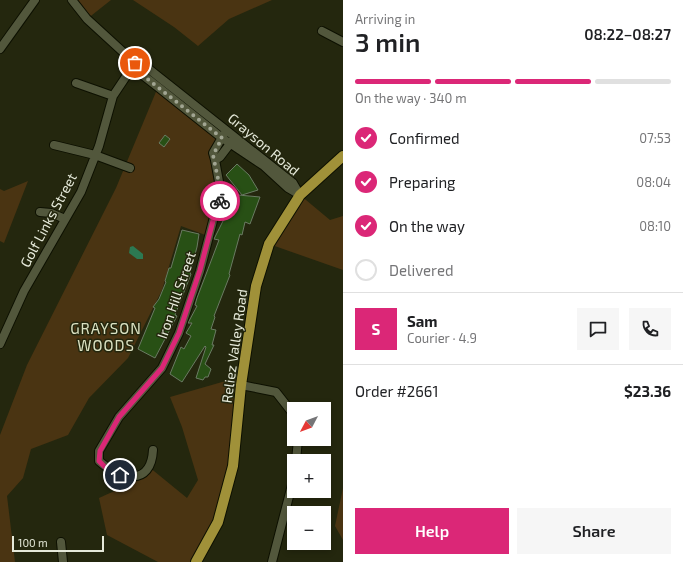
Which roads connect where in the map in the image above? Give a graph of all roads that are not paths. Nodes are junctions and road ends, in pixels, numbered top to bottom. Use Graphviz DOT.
graph roads {
  1 [pos="35,0"];
  2 [pos="72,0"];
  3 [pos="322,31"];
  4 [pos="343,42"];
  5 [pos="0,49"];
  6 [pos="135,63"];
  7 [pos="76,83"];
  8 [pos="113,96"];
  9 [pos="227,130"];
  10 [pos="236,137"];
  11 [pos="222,138"];
  12 [pos="231,144"];
  13 [pos="54,145"];
  14 [pos="95,155"];
  15 [pos="343,156"];
  16 [pos="215,160"];
  17 [pos="130,168"];
  18 [pos="300,195"];
  19 [pos="40,212"];
  20 [pos="65,219"];
  21 [pos="0,344"];
  22 [pos="241,385"];
  23 [pos="287,406"];
  24 [pos="153,450"];
  25 [pos="289,498"];
  26 [pos="61,542"];
  27 [pos="63,562"];
  28 [pos="196,562"];
  29 [pos="272,562"];
  1 -- 5 [label="street"];
  2 -- 6 [label="street, Grayson Road"];
  3 -- 4 [label="street"];
  6 -- 8 [label="street, Golf Links Street"];
  6 -- 9 [label="street, Grayson Road"];
  6 -- 11 [label="street, Grayson Road"];
  7 -- 8 [label="street"];
  8 -- 14 [label="street, Golf Links Street"];
  9 -- 10 [label="street, Grayson Road"];
  9 -- 11 [label="street, Iron Hill Street"];
  10 -- 12 [label="street"];
  10 -- 18 [label="street, Grayson Road"];
  11 -- 12 [label="street, Grayson Road"];
  11 -- 16 [label="street, Iron Hill Street"];
  12 -- 16 [label="street"];
  12 -- 18 [label="street, Grayson Road"];
  13 -- 14 [label="street"];
  14 -- 17 [label="street"];
  14 -- 20 [label="street, Golf Links Street"];
  15 -- 18 [label="main road, Reliez Valley Road"];
  16 -- 24 [label="street, Iron Hill Street"];
  18 -- 22 [label="main road, Reliez Valley Road"];
  19 -- 20 [label="street"];
  20 -- 21 [label="street, Golf Links Street"];
  22 -- 23 [label="street"];
  22 -- 28 [label="main road, Reliez Valley Road"];
  25 -- 29 [label="street"];
  26 -- 27 [label="street"];
}
